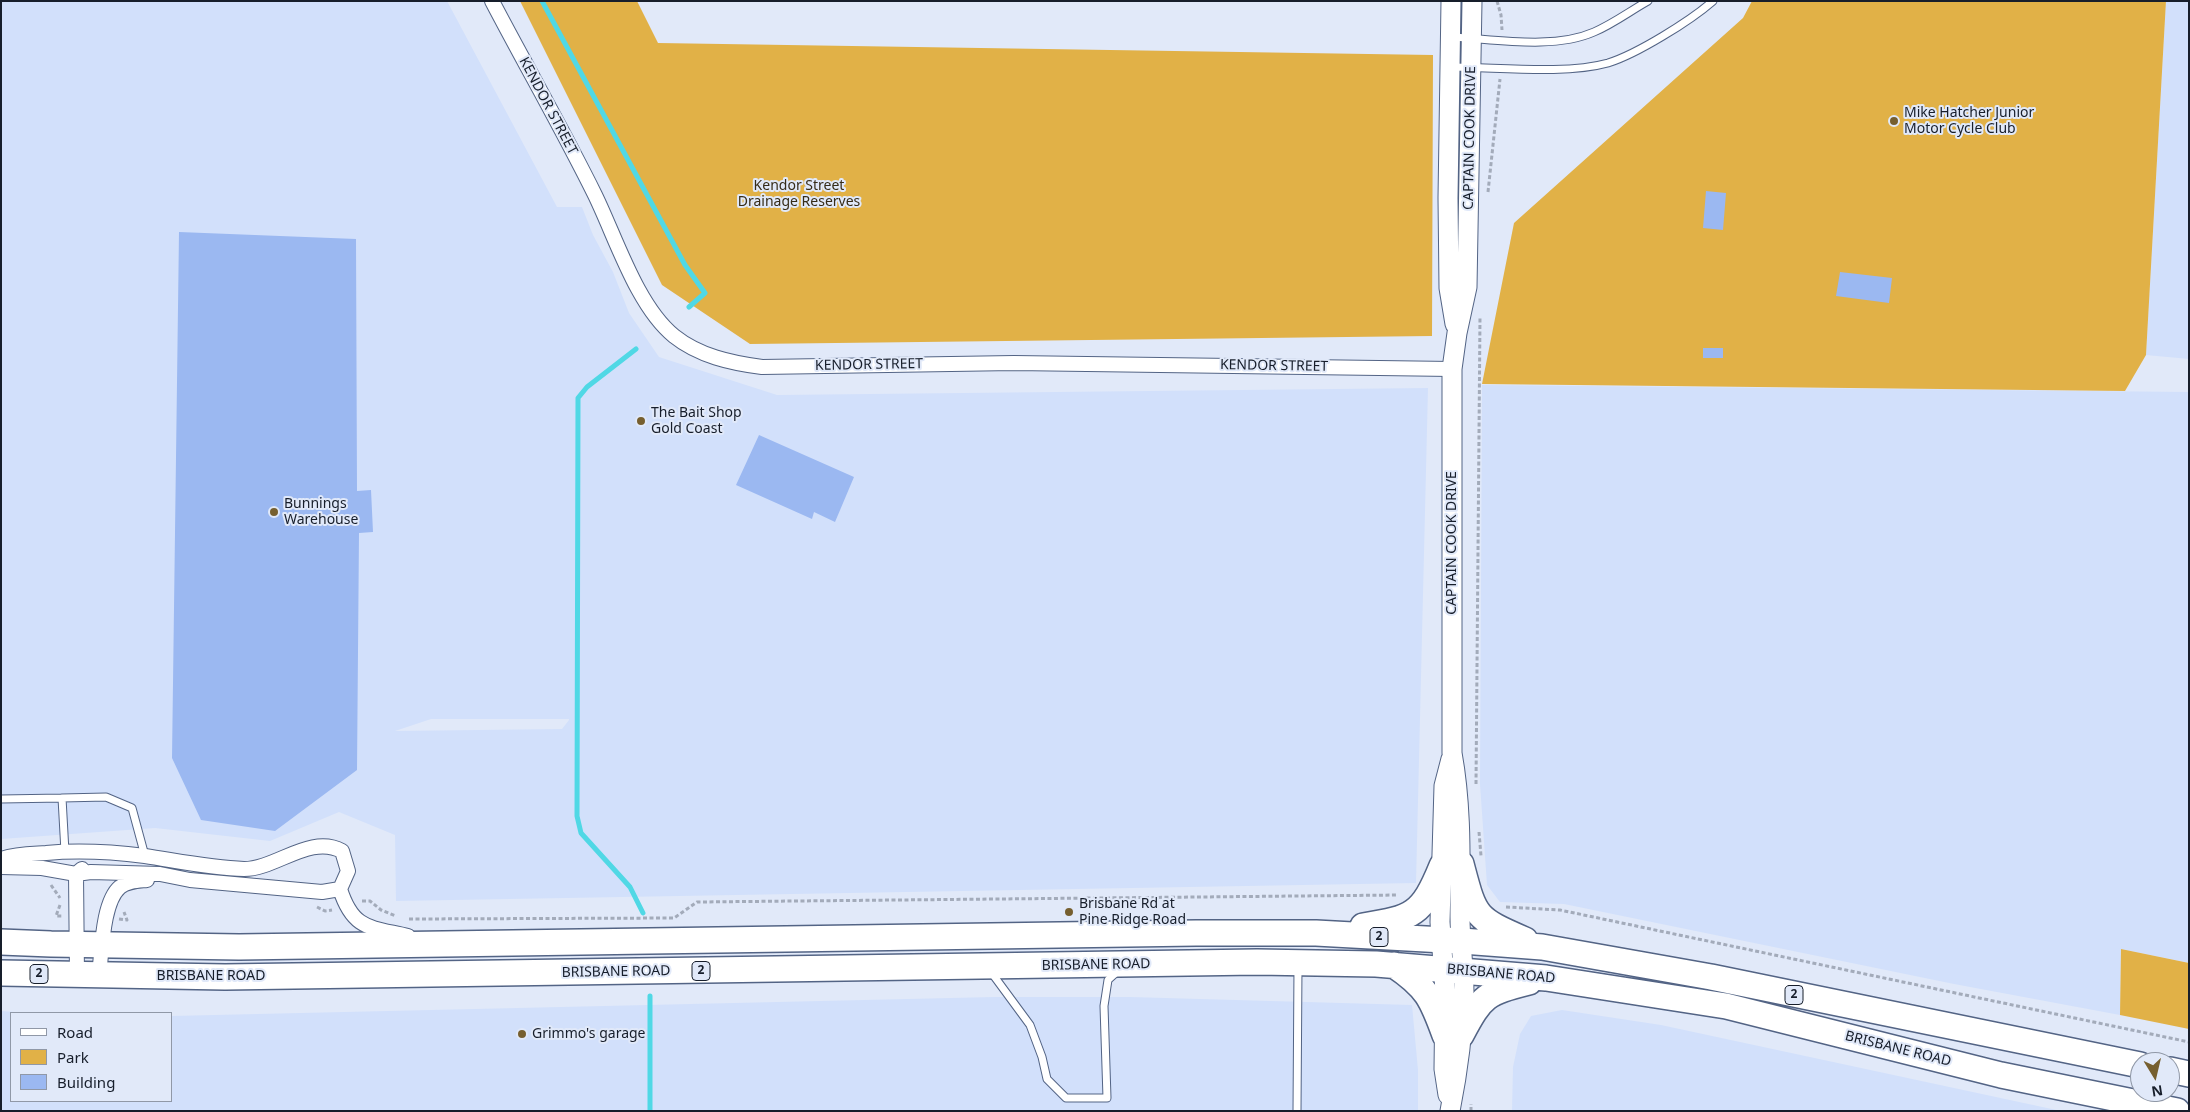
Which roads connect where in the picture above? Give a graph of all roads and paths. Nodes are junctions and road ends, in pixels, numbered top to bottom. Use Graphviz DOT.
graph roads {
  1 [pos="492,1"];
  2 [pos="1451,1"];
  3 [pos="1472,1"];
  4 [pos="1497,1"];
  5 [pos="1648,1"];
  6 [pos="1713,1"];
  7 [pos="1451,37"];
  8 [pos="1472,38"];
  9 [pos="1501,40"];
  10 [pos="1451,67"];
  11 [pos="1472,67"];
  12 [pos="1500,68"];
  13 [pos="1487,193"];
  14 [pos="1480,309"];
  15 [pos="1457,333"];
  16 [pos="1452,369"];
  17 [pos="1476,787"];
  18 [pos="62,798"];
  19 [pos="1,799"];
  20 [pos="1479,825"];
  21 [pos="65,852"];
  22 [pos="110,853"];
  23 [pos="145,856"];
  24 [pos="1,859"];
  25 [pos="1461,864"];
  26 [pos="1,867"];
  27 [pos="76,874"];
  28 [pos="190,880"];
  29 [pos="340,889"];
  30 [pos="1316,933"];
  31 [pos="1451,940"];
  32 [pos="1,942"];
  33 [pos="439,944"];
  34 [pos="76,945"];
  35 [pos="103,945"];
  36 [pos="1542,948"];
  37 [pos="1298,962"];
  38 [pos="1126,964"];
  39 [pos="1394,965"];
  40 [pos="987,966"];
  41 [pos="1453,970"];
  42 [pos="1,973"];
  43 [pos="88,975"];
  44 [pos="1546,978"];
  45 [pos="1453,1035"];
  46 [pos="2130,1063"];
  47 [pos="1297,1111"];
  48 [pos="1450,1111"];
  49 [pos="2176,1111"];
  1 -- 16 [label="street, KENDOR STREET"];
  2 -- 7 [label="street, CAPTAIN COOK DRIVE"];
  3 -- 8 [label="street, CAPTAIN COOK DRIVE"];
  4 -- 9 [label="path"];
  5 -- 9 [label="lane"];
  6 -- 12 [label="lane"];
  7 -- 8 [label="lane"];
  7 -- 10 [label="street, CAPTAIN COOK DRIVE"];
  8 -- 9 [label="lane"];
  8 -- 11 [label="street, CAPTAIN COOK DRIVE"];
  10 -- 11 [label="lane"];
  10 -- 15 [label="street, CAPTAIN COOK DRIVE"];
  11 -- 12 [label="lane"];
  11 -- 15 [label="street, CAPTAIN COOK DRIVE"];
  12 -- 13 [label="path"];
  14 -- 17 [label="path"];
  15 -- 16 [label="street, CAPTAIN COOK DRIVE"];
  16 -- 25 [label="street, CAPTAIN COOK DRIVE"];
  18 -- 19 [label="lane"];
  18 -- 21 [label="lane"];
  18 -- 23 [label="lane"];
  20 -- 25 [label="path"];
  21 -- 22 [label="street"];
  21 -- 24 [label="street"];
  22 -- 23 [label="street"];
  22 -- 27 [label="street"];
  23 -- 29 [label="street"];
  25 -- 30 [label="highway"];
  25 -- 31 [label="street, CAPTAIN COOK DRIVE"];
  25 -- 36 [label="highway"];
  26 -- 27 [label="street"];
  27 -- 28 [label="street"];
  27 -- 34 [label="street"];
  28 -- 29 [label="street"];
  28 -- 35 [label="street"];
  29 -- 33 [label="street"];
  30 -- 31 [label="highway, BRISBANE ROAD / 2"];
  30 -- 33 [label="highway, BRISBANE ROAD / 2"];
  31 -- 36 [label="highway, BRISBANE ROAD / 2"];
  31 -- 41 [label="street, CAPTAIN COOK DRIVE"];
  32 -- 34 [label="highway, BRISBANE ROAD / 2"];
  33 -- 35 [label="highway, BRISBANE ROAD / 2"];
  34 -- 35 [label="highway, BRISBANE ROAD / 2"];
  34 -- 43 [label="street"];
  35 -- 43 [label="street"];
  36 -- 46 [label="highway, BRISBANE ROAD / 2"];
  37 -- 38 [label="highway, BRISBANE ROAD / 2"];
  37 -- 39 [label="highway, BRISBANE ROAD / 2"];
  37 -- 47 [label="lane"];
  38 -- 40 [label="highway, BRISBANE ROAD / 2"];
  38 -- 40 [label="lane"];
  39 -- 41 [label="highway, BRISBANE ROAD / 2"];
  39 -- 45 [label="highway"];
  40 -- 43 [label="highway, BRISBANE ROAD / 2"];
  41 -- 44 [label="highway, BRISBANE ROAD / 2"];
  41 -- 45 [label="street, CAPTAIN COOK DRIVE"];
  42 -- 43 [label="highway, BRISBANE ROAD / 2"];
  44 -- 45 [label="highway"];
  44 -- 49 [label="highway, BRISBANE ROAD / 2"];
  45 -- 48 [label="street, CAPTAIN COOK DRIVE"];
}
